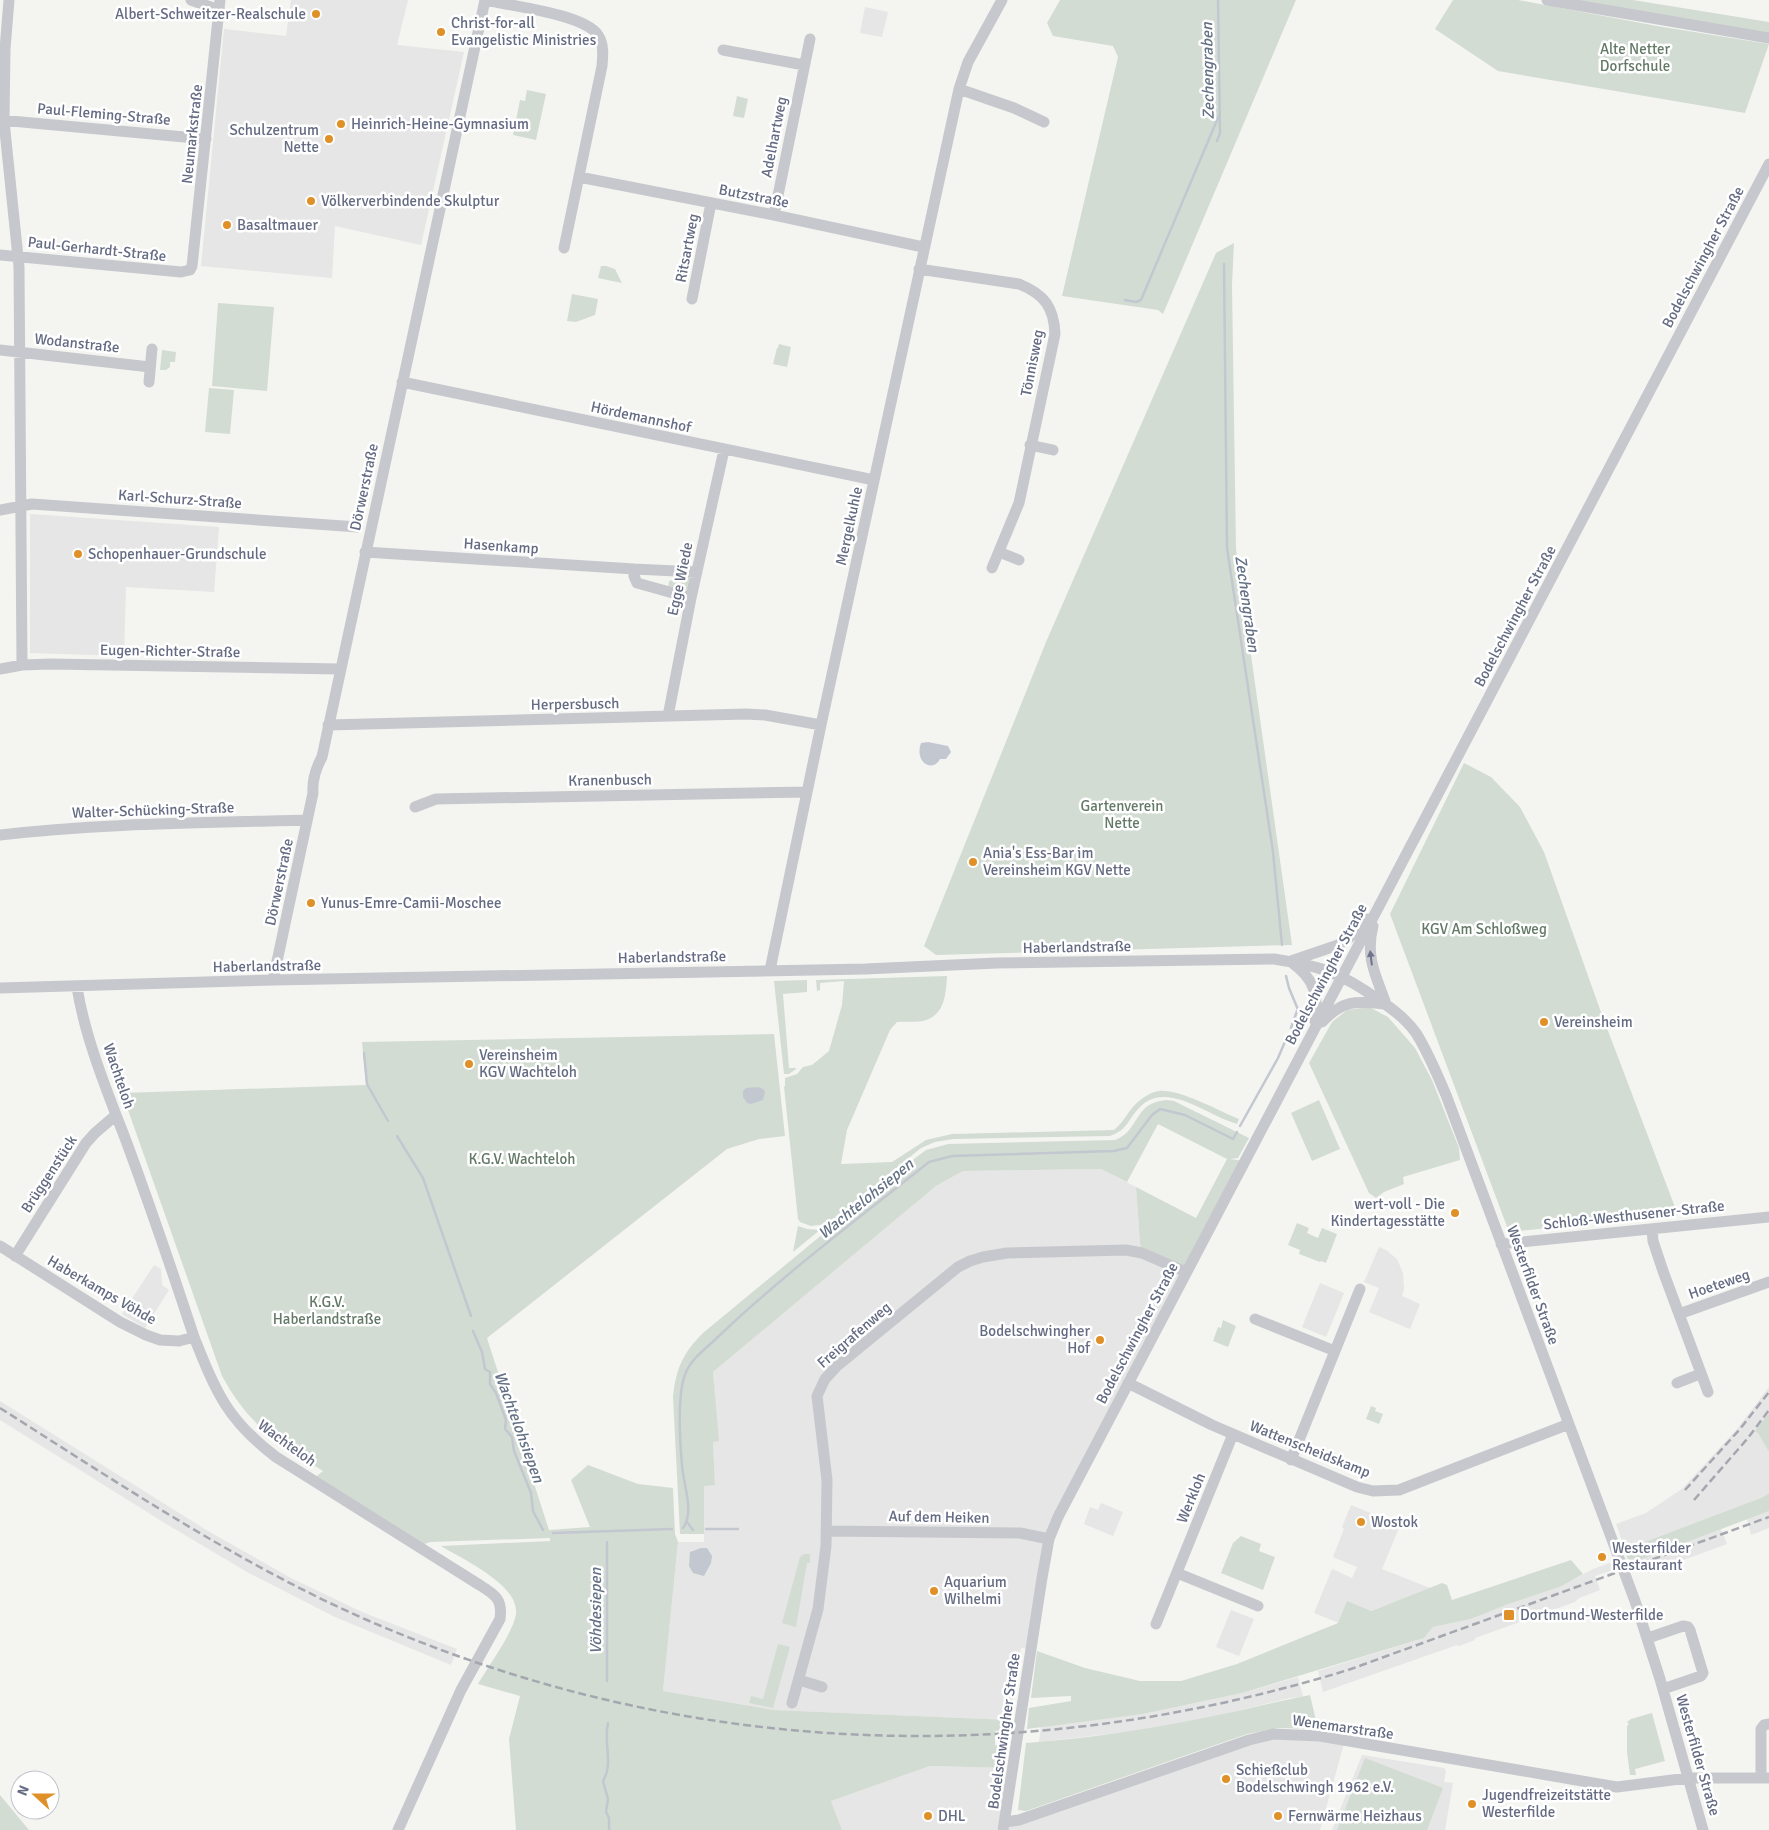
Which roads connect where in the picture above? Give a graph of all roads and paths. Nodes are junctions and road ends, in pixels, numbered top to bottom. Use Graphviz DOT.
graph roads {
  1 [pos="9,0"];
  2 [pos="191,0"];
  3 [pos="485,0"];
  4 [pos="1002,0"];
  5 [pos="1547,0"];
  6 [pos="220,5"];
  7 [pos="1769,38"];
  8 [pos="810,39"];
  9 [pos="723,50"];
  10 [pos="804,65"];
  11 [pos="958,89"];
  12 [pos="2,120"];
  13 [pos="1044,122"];
  14 [pos="206,139"];
  15 [pos="1769,164"];
  16 [pos="579,177"];
  17 [pos="711,203"];
  18 [pos="774,215"];
  19 [pos="924,247"];
  20 [pos="564,248"];
  21 [pos="0,254"];
  22 [pos="18,256"];
  23 [pos="190,270"];
  24 [pos="919,270"];
  25 [pos="692,298"];
  26 [pos="152,349"];
  27 [pos="0,350"];
  28 [pos="19,352"];
  29 [pos="150,367"];
  30 [pos="149,382"];
  31 [pos="402,382"];
  32 [pos="1030,445"];
  33 [pos="724,450"];
  34 [pos="1053,450"];
  35 [pos="874,480"];
  36 [pos="21,505"];
  37 [pos="0,510"];
  38 [pos="358,527"];
  39 [pos="366,552"];
  40 [pos="999,552"];
  41 [pos="1019,560"];
  42 [pos="992,568"];
  43 [pos="634,569"];
  44 [pos="697,572"];
  45 [pos="691,598"];
  46 [pos="22,664"];
  47 [pos="340,669"];
  48 [pos="0,670"];
  49 [pos="668,716"];
  50 [pos="328,725"];
  51 [pos="821,725"];
  52 [pos="807,792"];
  53 [pos="415,807"];
  54 [pos="308,820"];
  55 [pos="0,835"];
  56 [pos="1377,909"];
  57 [pos="1290,961"];
  58 [pos="770,970"];
  59 [pos="1342,976"];
  60 [pos="273,980"];
  61 [pos="77,987"];
  62 [pos="0,988"];
  63 [pos="1386,1004"];
  64 [pos="1313,1032"];
  65 [pos="116,1115"];
  66 [pos="1769,1217"];
  67 [pos="1652,1229"];
  68 [pos="1501,1244"];
  69 [pos="0,1246"];
  70 [pos="15,1256"];
  71 [pos="1186,1272"];
  72 [pos="1769,1282"];
  73 [pos="1360,1290"];
  74 [pos="1679,1314"];
  75 [pos="1256,1319"];
  76 [pos="194,1337"];
  77 [pos="1335,1351"];
  78 [pos="1700,1374"];
  79 [pos="1128,1383"];
  80 [pos="1677,1383"];
  81 [pos="1708,1392"];
  82 [pos="1569,1424"];
  83 [pos="1233,1434"];
  84 [pos="1291,1460"];
  85 [pos="827,1531"];
  86 [pos="1049,1539"];
  87 [pos="1177,1573"];
  88 [pos="1258,1606"];
  89 [pos="1156,1624"];
  90 [pos="1648,1638"];
  91 [pos="799,1680"];
  92 [pos="822,1687"];
  93 [pos="1663,1689"];
  94 [pos="792,1703"];
  95 [pos="1769,1724"];
  96 [pos="1688,1778"];
  97 [pos="1765,1778"];
  98 [pos="1004,1826"];
  99 [pos="398,1830"];
  100 [pos="1704,1830"];
  1 -- 12 [label="street"];
  2 -- 6 [label="street"];
  3 -- 16 [label="street"];
  3 -- 31 [label="street, Dörwerstraße"];
  4 -- 11 [label="street, Mergelkuhle"];
  5 -- 7 [label="street"];
  6 -- 14 [label="street, Neumarkstraße"];
  8 -- 10 [label="street, Adelhartweg"];
  9 -- 10 [label="street"];
  10 -- 18 [label="street, Adelhartweg"];
  11 -- 13 [label="street"];
  11 -- 19 [label="street, Mergelkuhle"];
  12 -- 14 [label="street, Paul-Fleming-Straße"];
  12 -- 22 [label="street"];
  14 -- 23 [label="street, Neumarkstraße"];
  15 -- 56 [label="street, Bodelschwingher Straße"];
  16 -- 17 [label="street, Butzstraße"];
  16 -- 20 [label="street"];
  17 -- 18 [label="street, Butzstraße"];
  17 -- 25 [label="street, Ritsartweg"];
  18 -- 19 [label="street, Butzstraße"];
  19 -- 24 [label="street, Mergelkuhle"];
  21 -- 22 [label="street, Paul-Gerhardt-Straße"];
  22 -- 23 [label="street, Paul-Gerhardt-Straße"];
  22 -- 28 [label="street"];
  24 -- 32 [label="street, Tönnisweg"];
  24 -- 35 [label="street, Mergelkuhle"];
  26 -- 29 [label="street"];
  27 -- 28 [label="street, Wodanstraße"];
  28 -- 29 [label="street, Wodanstraße"];
  28 -- 36 [label="street"];
  29 -- 30 [label="street"];
  31 -- 33 [label="street, Hördemannshof"];
  31 -- 39 [label="street, Dörwerstraße"];
  32 -- 34 [label="street"];
  32 -- 40 [label="street, Tönnisweg"];
  33 -- 35 [label="street, Hördemannshof"];
  33 -- 44 [label="street, Egge Wiede"];
  35 -- 51 [label="street, Mergelkuhle"];
  36 -- 37 [label="street, Karl-Schurz-Straße"];
  36 -- 38 [label="street, Karl-Schurz-Straße"];
  36 -- 46 [label="street"];
  39 -- 43 [label="street, Hasenkamp"];
  39 -- 47 [label="street, Dörwerstraße"];
  40 -- 41 [label="street"];
  40 -- 42 [label="street, Tönnisweg"];
  43 -- 44 [label="street, Hasenkamp"];
  43 -- 45 [label="street"];
  44 -- 45 [label="street, Egge Wiede"];
  45 -- 49 [label="street, Egge Wiede"];
  46 -- 47 [label="street, Eugen-Richter-Straße"];
  46 -- 48 [label="street, Eugen-Richter-Straße"];
  47 -- 50 [label="street, Dörwerstraße"];
  49 -- 50 [label="street, Herpersbusch"];
  49 -- 51 [label="street, Herpersbusch"];
  50 -- 54 [label="street, Dörwerstraße"];
  51 -- 52 [label="street, Mergelkuhle"];
  52 -- 53 [label="street, Kranenbusch"];
  52 -- 58 [label="street, Mergelkuhle"];
  54 -- 55 [label="street, Walter-Schücking-Straße"];
  54 -- 60 [label="street, Dörwerstraße"];
  56 -- 57 [label="street"];
  56 -- 59 [label="street, Bodelschwingher Straße"];
  63 -- 56 [label="street, one-way"];
  57 -- 58 [label="street, Haberlandstraße"];
  57 -- 59 [label="street, Haberlandstraße"];
  57 -- 64 [label="street"];
  58 -- 60 [label="street, Haberlandstraße"];
  59 -- 63 [label="street, Westerfilder Straße"];
  59 -- 64 [label="street, Bodelschwingher Straße"];
  60 -- 61 [label="street, Haberlandstraße"];
  61 -- 62 [label="street, Haberlandstraße"];
  61 -- 65 [label="street, Wachteloh"];
  63 -- 64 [label="street"];
  63 -- 68 [label="street, Westerfilder Straße"];
  64 -- 71 [label="street, Bodelschwingher Straße"];
  65 -- 70 [label="street, Brüggenstück"];
  65 -- 76 [label="street, Wachteloh"];
  66 -- 67 [label="street, Schloß-Westhusener-Straße"];
  67 -- 68 [label="street, Schloß-Westhusener-Straße"];
  67 -- 74 [label="street, Hoeteweg"];
  68 -- 82 [label="street, Westerfilder Straße"];
  69 -- 70 [label="street, Haberkamps Vöhde"];
  70 -- 76 [label="street, Haberkamps Vöhde"];
  71 -- 79 [label="street, Bodelschwingher Straße"];
  71 -- 85 [label="street, Freigrafenweg"];
  72 -- 74 [label="street, Hoeteweg"];
  73 -- 77 [label="street"];
  74 -- 78 [label="street, Hoeteweg"];
  75 -- 77 [label="street"];
  76 -- 99 [label="street, Wachteloh"];
  77 -- 84 [label="street"];
  78 -- 80 [label="street"];
  78 -- 81 [label="street, Hoeteweg"];
  79 -- 83 [label="street, Wattenscheidskamp"];
  79 -- 86 [label="street, Bodelschwingher Straße"];
  82 -- 84 [label="street, Wattenscheidskamp"];
  82 -- 90 [label="street, Westerfilder Straße"];
  83 -- 84 [label="street, Wattenscheidskamp"];
  83 -- 87 [label="street, Werkloh"];
  85 -- 86 [label="street, Auf dem Heiken"];
  85 -- 91 [label="street, Freigrafenweg"];
  86 -- 98 [label="street, Bodelschwingher Straße"];
  87 -- 88 [label="street"];
  87 -- 89 [label="street, Werkloh"];
  90 -- 93 [label="street, Westerfilder Straße"];
  90 -- 93 [label="street, Westerfilder Straße"];
  91 -- 92 [label="street"];
  91 -- 94 [label="street, Freigrafenweg"];
  93 -- 96 [label="street, Westerfilder Straße"];
  95 -- 97 [label="street"];
  96 -- 97 [label="street, Wenemarstraße"];
  96 -- 98 [label="street, Wenemarstraße"];
  96 -- 100 [label="street, Westerfilder Straße"];
}
